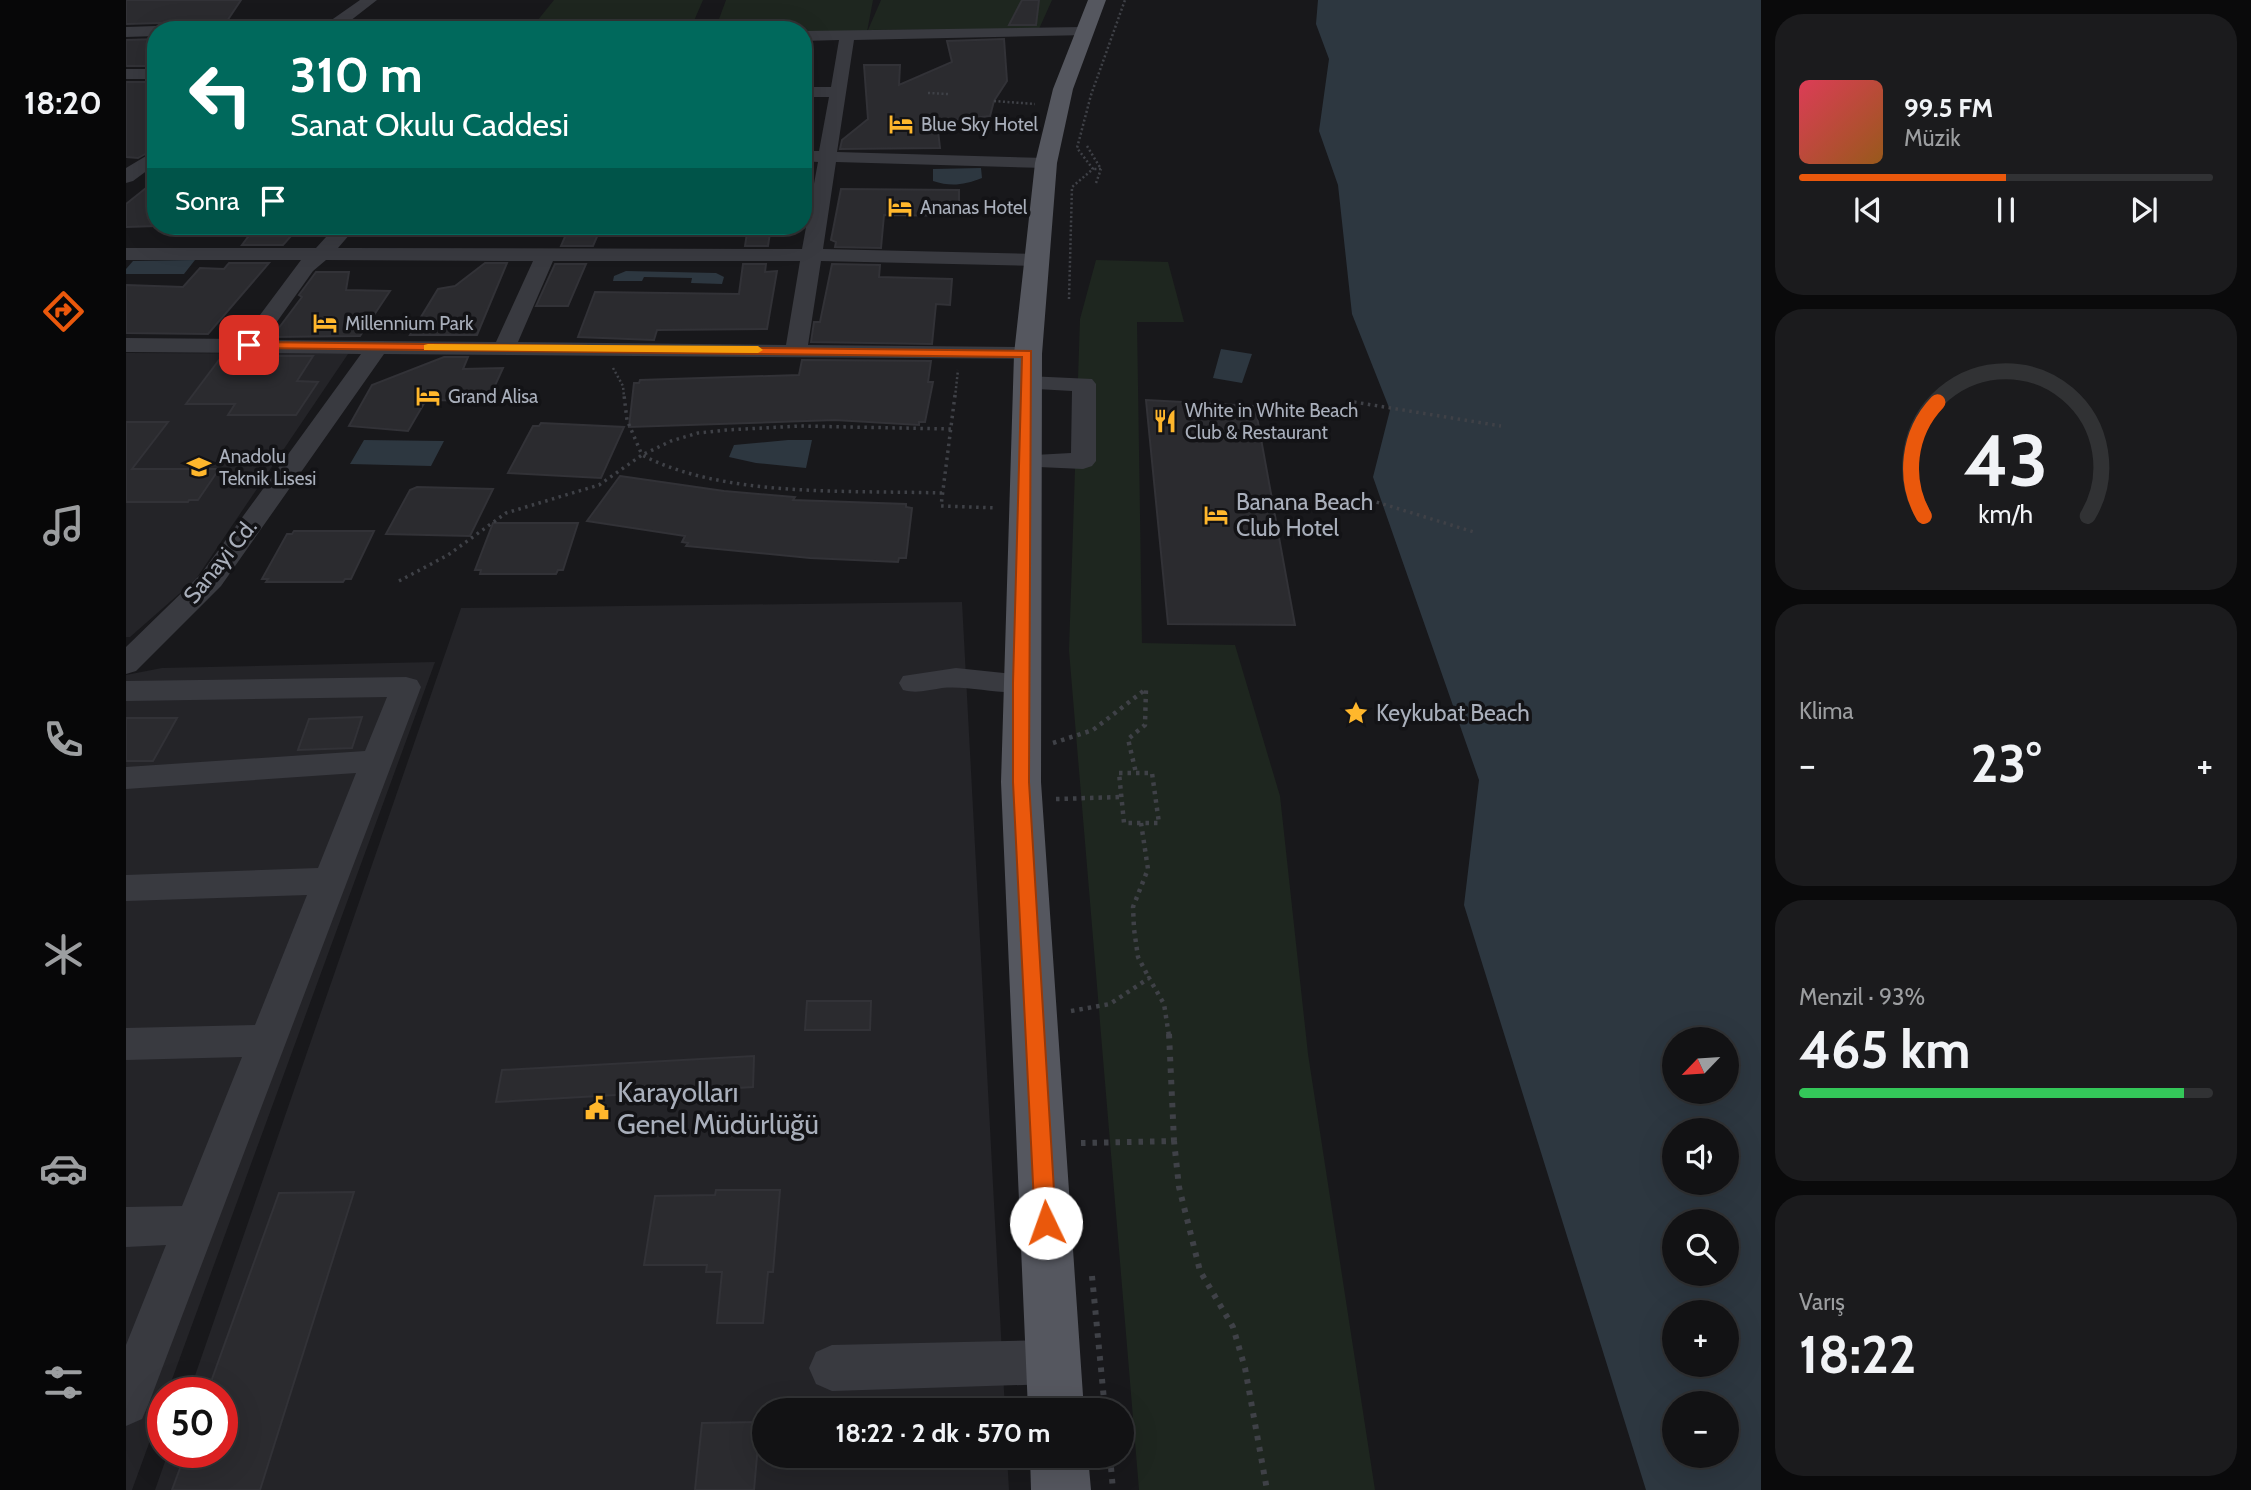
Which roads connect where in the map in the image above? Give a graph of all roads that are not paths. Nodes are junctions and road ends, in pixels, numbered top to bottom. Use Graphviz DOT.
graph roads {
  1 [pos="370,0"];
  2 [pos="1097,0"];
  3 [pos="339,21"];
  4 [pos="147,31"];
  5 [pos="126,32"];
  6 [pos="1083,32"];
  7 [pos="812,36"];
  8 [pos="847,37"];
  9 [pos="126,74"];
  10 [pos="147,74"];
  11 [pos="147,78"];
  12 [pos="126,90"];
  13 [pos="812,92"];
  14 [pos="837,92"];
  15 [pos="812,156"];
  16 [pos="829,157"];
  17 [pos="1046,163"];
  18 [pos="812,208"];
  19 [pos="339,235"];
  20 [pos="811,235"];
  21 [pos="323,253"];
  22 [pos="126,254"];
  23 [pos="811,255"];
  24 [pos="544,256"];
  25 [pos="1038,260"];
  26 [pos="126,345"];
  27 [pos="249,345"];
  28 [pos="378,347"];
  29 [pos="504,348"];
  30 [pos="796,350"];
  31 [pos="1027,354"];
  32 [pos="1027,383"];
  33 [pos="1025,461"];
  34 [pos="126,664"];
  35 [pos="914,683"];
  36 [pos="1021,683"];
  37 [pos="126,691"];
  38 [pos="377,761"];
  39 [pos="126,778"];
  40 [pos="330,881"];
  41 [pos="126,888"];
  42 [pos="268,1040"];
  43 [pos="126,1044"];
  44 [pos="195,1225"];
  45 [pos="126,1227"];
  46 [pos="1053,1362"];
  47 [pos="832,1368"];
  48 [pos="1055,1398"];
  49 [pos="126,1403"];
  50 [pos="1059,1468"];
  51 [pos="1060,1490"];
  1 -- 3 [label="street"];
  2 -- 6 [label="main road"];
  4 -- 5 [label="street"];
  6 -- 8 [label="street"];
  6 -- 17 [label="main road"];
  7 -- 8 [label="street"];
  8 -- 14 [label="street"];
  9 -- 10 [label="street"];
  11 -- 12 [label="street"];
  13 -- 14 [label="street"];
  14 -- 16 [label="street"];
  15 -- 16 [label="street"];
  16 -- 17 [label="street"];
  16 -- 18 [label="street"];
  17 -- 25 [label="main road"];
  19 -- 21 [label="street"];
  20 -- 23 [label="street"];
  21 -- 22 [label="street"];
  21 -- 24 [label="street"];
  21 -- 27 [label="street"];
  23 -- 24 [label="street"];
  23 -- 25 [label="street"];
  23 -- 30 [label="street"];
  24 -- 29 [label="street"];
  25 -- 31 [label="main road"];
  26 -- 27 [label="street"];
  27 -- 28 [label="street"];
  28 -- 29 [label="street"];
  28 -- 34 [label="street, Sanayi Cd."];
  29 -- 30 [label="street"];
  30 -- 31 [label="street"];
  31 -- 32 [label="main road"];
  32 -- 33 [label="main road"];
  32 -- 33 [label="street"];
  33 -- 36 [label="main road"];
  35 -- 36 [label="street"];
  36 -- 46 [label="main road"];
  37 -- 38 [label="street"];
  38 -- 39 [label="street"];
  38 -- 40 [label="street"];
  40 -- 41 [label="street"];
  40 -- 42 [label="street"];
  42 -- 43 [label="street"];
  42 -- 44 [label="street"];
  44 -- 45 [label="street"];
  44 -- 49 [label="street"];
  46 -- 47 [label="street"];
  46 -- 48 [label="main road"];
  50 -- 51 [label="main road"];
}
